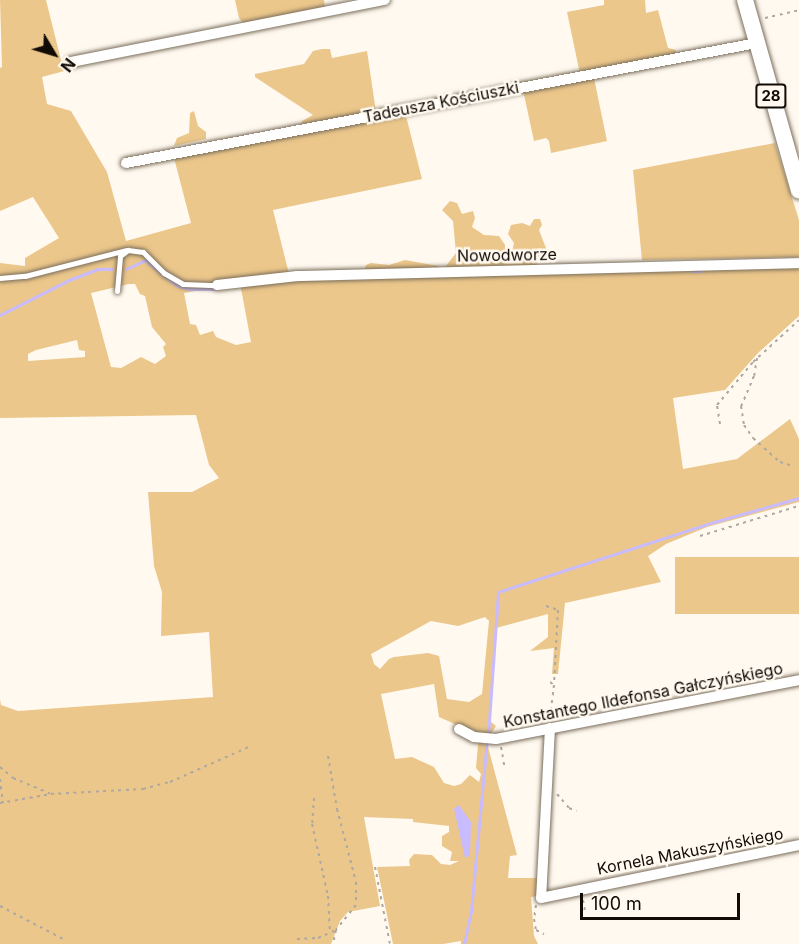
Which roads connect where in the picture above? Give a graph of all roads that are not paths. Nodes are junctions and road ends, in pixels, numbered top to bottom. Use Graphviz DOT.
graph roads {
  1 [pos="385,0"];
  2 [pos="745,0"];
  3 [pos="757,43"];
  4 [pos="71,62"];
  5 [pos="126,163"];
  6 [pos="799,190"];
  7 [pos="128,250"];
  8 [pos="799,263"];
  9 [pos="0,278"];
  10 [pos="217,285"];
  11 [pos="117,291"];
  12 [pos="799,680"];
  13 [pos="550,728"];
  14 [pos="459,729"];
  15 [pos="799,845"];
  1 -- 4 [label="street"];
  2 -- 3 [label="main road, 28"];
  3 -- 5 [label="street, Tadeusza Kościuszki"];
  3 -- 6 [label="main road, 28"];
  7 -- 9 [label="lane"];
  7 -- 10 [label="lane"];
  7 -- 11 [label="lane"];
  8 -- 10 [label="street, Nowodworze"];
  12 -- 13 [label="street, Konstantego Ildefonsa Gałczyńskiego"];
  13 -- 14 [label="street, Konstantego Ildefonsa Gałczyńskiego"];
  13 -- 15 [label="street, Kornela Makuszyńskiego"];
}
